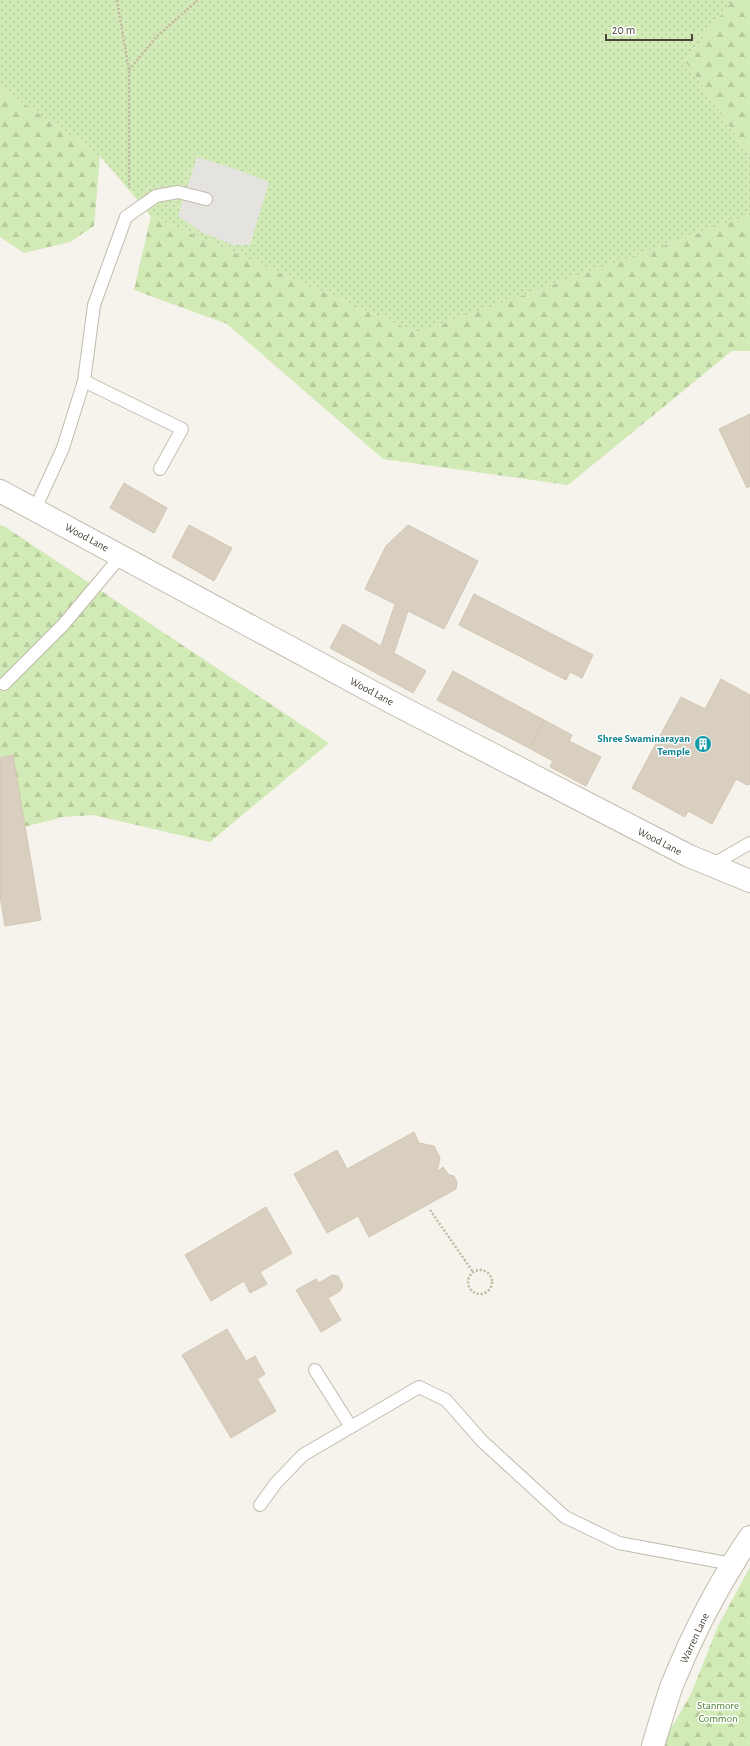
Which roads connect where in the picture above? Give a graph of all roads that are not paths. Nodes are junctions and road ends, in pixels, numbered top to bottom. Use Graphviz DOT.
graph roads {
  1 [pos="206,199"];
  2 [pos="84,381"];
  3 [pos="160,469"];
  4 [pos="0,491"];
  5 [pos="35,509"];
  6 [pos="121,556"];
  7 [pos="4,684"];
  8 [pos="750,843"];
  9 [pos="712,865"];
  10 [pos="750,881"];
  11 [pos="315,1370"];
  12 [pos="351,1427"];
  13 [pos="260,1505"];
  14 [pos="750,1537"];
  15 [pos="732,1564"];
  16 [pos="653,1746"];
  1 -- 2 [label="lane"];
  2 -- 3 [label="lane"];
  2 -- 5 [label="lane"];
  4 -- 5 [label="street, Wood Lane"];
  5 -- 6 [label="street, Wood Lane"];
  6 -- 7 [label="lane"];
  6 -- 9 [label="street, Wood Lane"];
  8 -- 9 [label="lane"];
  9 -- 10 [label="street, Wood Lane"];
  11 -- 12 [label="lane"];
  12 -- 13 [label="lane"];
  12 -- 15 [label="lane"];
  14 -- 15 [label="street, Warren Lane"];
  15 -- 16 [label="street, Warren Lane"];
}
